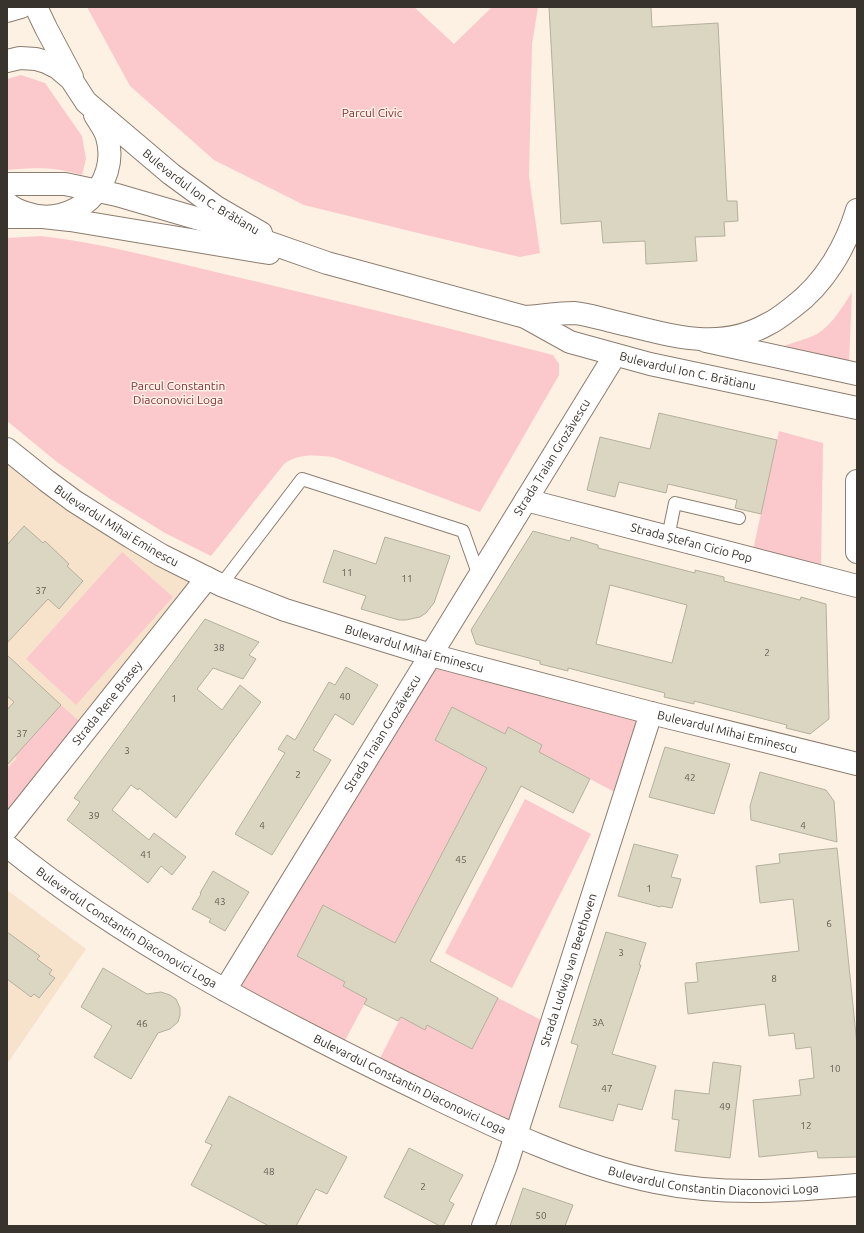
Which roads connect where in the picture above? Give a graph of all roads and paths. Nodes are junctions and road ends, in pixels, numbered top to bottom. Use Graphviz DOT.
graph roads {
  1 [pos="21,7"];
  2 [pos="36,7"];
  3 [pos="7,11"];
  4 [pos="7,61"];
  5 [pos="86,102"];
  6 [pos="7,184"];
  7 [pos="98,190"];
  8 [pos="7,203"];
  9 [pos="857,210"];
  10 [pos="7,217"];
  11 [pos="43,217"];
  12 [pos="328,263"];
  13 [pos="525,317"];
  14 [pos="696,339"];
  15 [pos="615,355"];
  16 [pos="857,374"];
  17 [pos="857,408"];
  18 [pos="7,449"];
  19 [pos="857,481"];
  20 [pos="526,500"];
  21 [pos="739,518"];
  22 [pos="668,537"];
  23 [pos="857,552"];
  24 [pos="479,576"];
  25 [pos="214,581"];
  26 [pos="857,586"];
  27 [pos="431,655"];
  28 [pos="651,713"];
  29 [pos="857,764"];
  30 [pos="7,829"];
  31 [pos="7,846"];
  32 [pos="225,990"];
  33 [pos="515,1136"];
  34 [pos="857,1185"];
  35 [pos="483,1226"];
  1 -- 3 [label="street"];
  2 -- 5 [label="street, Bulevardul Ion C. Brătianu"];
  4 -- 5 [label="street"];
  5 -- 7 [label="street, Bulevardul Ion C. Brătianu"];
  5 -- 12 [label="street, Bulevardul Ion C. Brătianu"];
  6 -- 7 [label="street, Bulevardul Ion C. Brătianu"];
  7 -- 11 [label="street, Bulevardul Ion C. Brătianu"];
  7 -- 12 [label="street, Bulevardul Ion C. Brătianu"];
  8 -- 11 [label="street, Bulevardul Ion C. Brătianu"];
  9 -- 14 [label="street, Bulevardul Ion C. Brătianu"];
  10 -- 11 [label="street, Bulevardul Ion C. Brătianu"];
  11 -- 12 [label="street, Bulevardul Ion C. Brătianu"];
  12 -- 13 [label="street, Bulevardul Ion C. Brătianu"];
  13 -- 14 [label="street, Bulevardul Ion C. Brătianu"];
  13 -- 15 [label="street, Bulevardul Ion C. Brătianu"];
  14 -- 16 [label="street, Bulevardul Ion C. Brătianu"];
  15 -- 17 [label="street, Bulevardul Ion C. Brătianu"];
  15 -- 20 [label="street, Strada Traian Grozăvescu"];
  18 -- 25 [label="street, Bulevardul Mihai Eminescu"];
  19 -- 23 [label="street"];
  20 -- 22 [label="street, Strada Ștefan Cicio Pop"];
  20 -- 24 [label="street, Strada Traian Grozăvescu"];
  21 -- 22 [label="lane"];
  22 -- 26 [label="street, Strada Ștefan Cicio Pop"];
  24 -- 25 [label="lane"];
  24 -- 27 [label="street, Strada Traian Grozăvescu"];
  25 -- 27 [label="street, Bulevardul Mihai Eminescu"];
  25 -- 30 [label="street, Strada Rene Brasey"];
  27 -- 28 [label="street, Bulevardul Mihai Eminescu"];
  27 -- 32 [label="street, Strada Traian Grozăvescu"];
  28 -- 29 [label="street, Bulevardul Mihai Eminescu"];
  28 -- 33 [label="street, Strada Ludwig van Beethoven"];
  31 -- 32 [label="street, Bulevardul Constantin Diaconovici Loga"];
  32 -- 33 [label="street, Bulevardul Constantin Diaconovici Loga"];
  33 -- 34 [label="street, Bulevardul Constantin Diaconovici Loga"];
  33 -- 35 [label="street, Strada Ludwig van Beethoven"];
}
